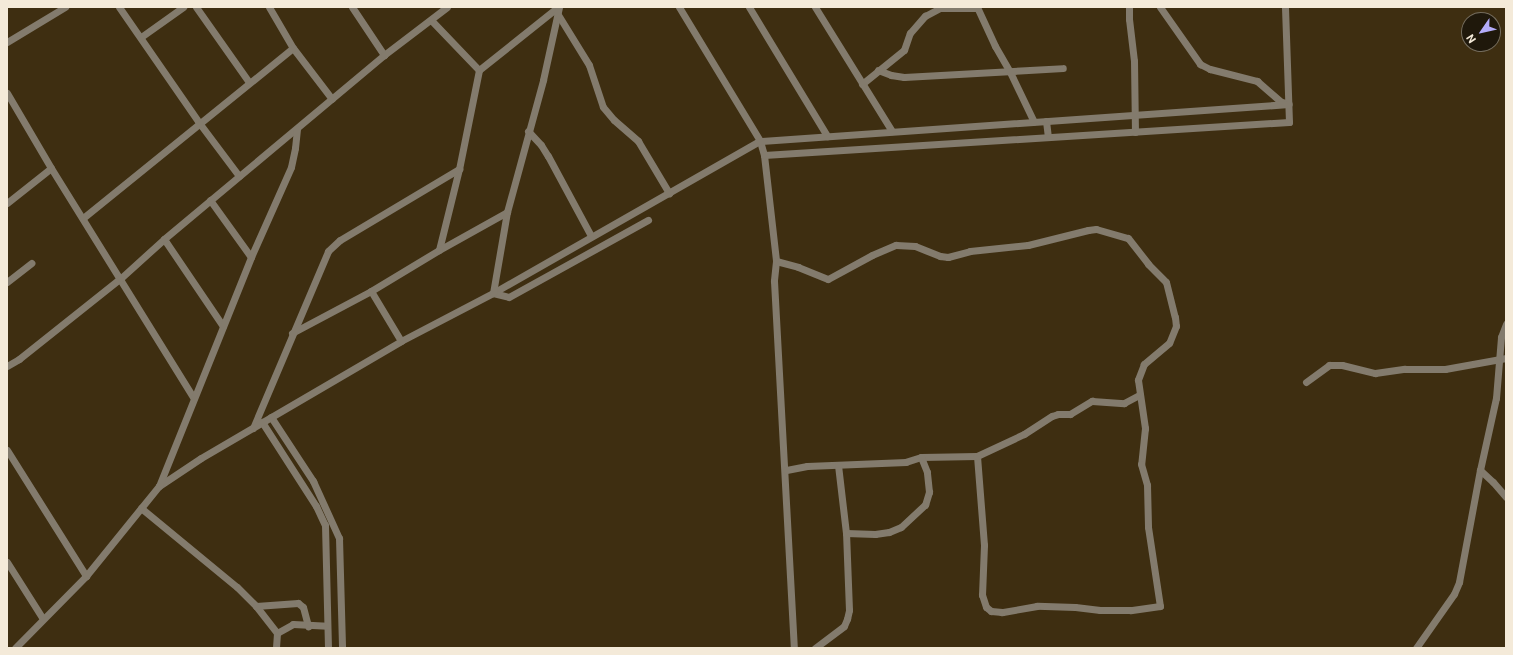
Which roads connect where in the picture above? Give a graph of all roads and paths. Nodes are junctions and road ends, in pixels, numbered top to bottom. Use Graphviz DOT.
graph roads {
  1 [pos="65,7"];
  2 [pos="119,7"];
  3 [pos="183,7"];
  4 [pos="196,7"];
  5 [pos="269,7"];
  6 [pos="352,7"];
  7 [pos="447,7"];
  8 [pos="679,7"];
  9 [pos="749,7"];
  10 [pos="815,7"];
  11 [pos="1129,7"];
  12 [pos="1160,7"];
  13 [pos="977,8"];
  14 [pos="558,9"];
  15 [pos="1283,9"];
  16 [pos="432,20"];
  17 [pos="141,37"];
  18 [pos="7,42"];
  19 [pos="293,48"];
  20 [pos="384,55"];
  21 [pos="1063,68"];
  22 [pos="479,70"];
  23 [pos="878,70"];
  24 [pos="1010,72"];
  25 [pos="249,82"];
  26 [pos="862,84"];
  27 [pos="7,93"];
  28 [pos="332,99"];
  29 [pos="1289,104"];
  30 [pos="1134,115"];
  31 [pos="1046,121"];
  32 [pos="1034,122"];
  33 [pos="200,124"];
  34 [pos="297,128"];
  35 [pos="528,131"];
  36 [pos="892,131"];
  37 [pos="1135,132"];
  38 [pos="827,136"];
  39 [pos="1048,137"];
  40 [pos="760,140"];
  41 [pos="764,155"];
  42 [pos="51,168"];
  43 [pos="459,169"];
  44 [pos="240,176"];
  45 [pos="670,193"];
  46 [pos="8,199"];
  47 [pos="210,200"];
  48 [pos="507,212"];
  49 [pos="83,218"];
  50 [pos="648,220"];
  51 [pos="591,236"];
  52 [pos="164,239"];
  53 [pos="439,250"];
  54 [pos="251,257"];
  55 [pos="776,261"];
  56 [pos="31,263"];
  57 [pos="121,278"];
  58 [pos="7,282"];
  59 [pos="371,291"];
  60 [pos="493,293"];
  61 [pos="1506,324"];
  62 [pos="223,326"];
  63 [pos="292,333"];
  64 [pos="401,342"];
  65 [pos="1506,358"];
  66 [pos="1498,360"];
  67 [pos="7,366"];
  68 [pos="1306,382"];
  69 [pos="1139,395"];
  70 [pos="193,397"];
  71 [pos="271,417"];
  72 [pos="262,422"];
  73 [pos="253,428"];
  74 [pos="7,450"];
  75 [pos="978,456"];
  76 [pos="921,457"];
  77 [pos="838,465"];
  78 [pos="786,470"];
  79 [pos="1480,470"];
  80 [pos="159,486"];
  81 [pos="1506,497"];
  82 [pos="141,508"];
  83 [pos="846,533"];
  84 [pos="7,562"];
  85 [pos="86,576"];
  86 [pos="256,606"];
  87 [pos="43,619"];
  88 [pos="308,626"];
  89 [pos="327,626"];
  90 [pos="277,633"];
  91 [pos="794,647"];
  92 [pos="15,648"];
  93 [pos="276,648"];
  94 [pos="328,648"];
  95 [pos="342,648"];
  96 [pos="803,648"];
  97 [pos="815,648"];
  98 [pos="1416,648"];
  1 -- 18 [label="street"];
  2 -- 17 [label="street"];
  3 -- 17 [label="street"];
  4 -- 25 [label="street"];
  5 -- 19 [label="street"];
  6 -- 20 [label="street"];
  7 -- 16 [label="street"];
  8 -- 40 [label="street"];
  9 -- 38 [label="street"];
  10 -- 26 [label="street"];
  11 -- 30 [label="street"];
  12 -- 29 [label="street"];
  13 -- 23 [label="street"];
  13 -- 24 [label="street"];
  14 -- 22 [label="street"];
  14 -- 35 [label="street"];
  14 -- 45 [label="street"];
  15 -- 29 [label="street"];
  16 -- 20 [label="street"];
  16 -- 22 [label="street"];
  17 -- 33 [label="street"];
  19 -- 25 [label="street"];
  19 -- 28 [label="street"];
  20 -- 28 [label="street"];
  21 -- 24 [label="street"];
  22 -- 43 [label="street"];
  23 -- 24 [label="street"];
  23 -- 26 [label="street"];
  24 -- 32 [label="street"];
  25 -- 33 [label="street"];
  26 -- 36 [label="street"];
  27 -- 42 [label="street"];
  28 -- 34 [label="street"];
  29 -- 30 [label="street"];
  29 -- 37 [label="street"];
  30 -- 31 [label="street"];
  30 -- 37 [label="street"];
  31 -- 32 [label="street"];
  31 -- 39 [label="street"];
  32 -- 36 [label="street"];
  33 -- 44 [label="street"];
  33 -- 49 [label="street"];
  34 -- 44 [label="street"];
  34 -- 54 [label="street"];
  35 -- 48 [label="street"];
  35 -- 51 [label="street"];
  36 -- 38 [label="street"];
  37 -- 39 [label="street"];
  38 -- 40 [label="street"];
  39 -- 41 [label="street"];
  40 -- 41 [label="street"];
  40 -- 45 [label="street"];
  41 -- 55 [label="street"];
  42 -- 46 [label="street"];
  42 -- 49 [label="street"];
  43 -- 53 [label="street"];
  43 -- 63 [label="street"];
  44 -- 47 [label="street"];
  45 -- 51 [label="street"];
  47 -- 52 [label="street"];
  47 -- 54 [label="street"];
  48 -- 53 [label="street"];
  48 -- 60 [label="street"];
  49 -- 57 [label="street"];
  50 -- 60 [label="street"];
  51 -- 60 [label="street"];
  52 -- 57 [label="street"];
  52 -- 62 [label="street"];
  53 -- 59 [label="street"];
  54 -- 62 [label="street"];
  55 -- 69 [label="street"];
  55 -- 78 [label="street"];
  56 -- 58 [label="street"];
  57 -- 67 [label="street"];
  57 -- 70 [label="street"];
  59 -- 63 [label="street"];
  59 -- 64 [label="street"];
  60 -- 64 [label="street"];
  61 -- 66 [label="street"];
  62 -- 70 [label="street"];
  63 -- 73 [label="street"];
  64 -- 71 [label="street"];
  65 -- 66 [label="street"];
  66 -- 68 [label="street"];
  66 -- 79 [label="street"];
  69 -- 75 [label="street"];
  69 -- 75 [label="street"];
  70 -- 80 [label="street"];
  71 -- 72 [label="street"];
  71 -- 95 [label="street"];
  72 -- 73 [label="street"];
  72 -- 89 [label="street"];
  73 -- 80 [label="street"];
  74 -- 85 [label="street"];
  75 -- 76 [label="street"];
  76 -- 77 [label="street"];
  76 -- 83 [label="street"];
  77 -- 78 [label="street"];
  77 -- 83 [label="street"];
  78 -- 91 [label="street"];
  79 -- 81 [label="street"];
  79 -- 98 [label="street"];
  80 -- 82 [label="street"];
  82 -- 85 [label="street"];
  82 -- 86 [label="street"];
  83 -- 97 [label="street"];
  84 -- 87 [label="street"];
  85 -- 87 [label="street"];
  86 -- 88 [label="street"];
  86 -- 90 [label="street"];
  87 -- 92 [label="street"];
  88 -- 89 [label="street"];
  88 -- 90 [label="street"];
  89 -- 94 [label="street"];
  90 -- 93 [label="street"];
  91 -- 96 [label="street"];
}
